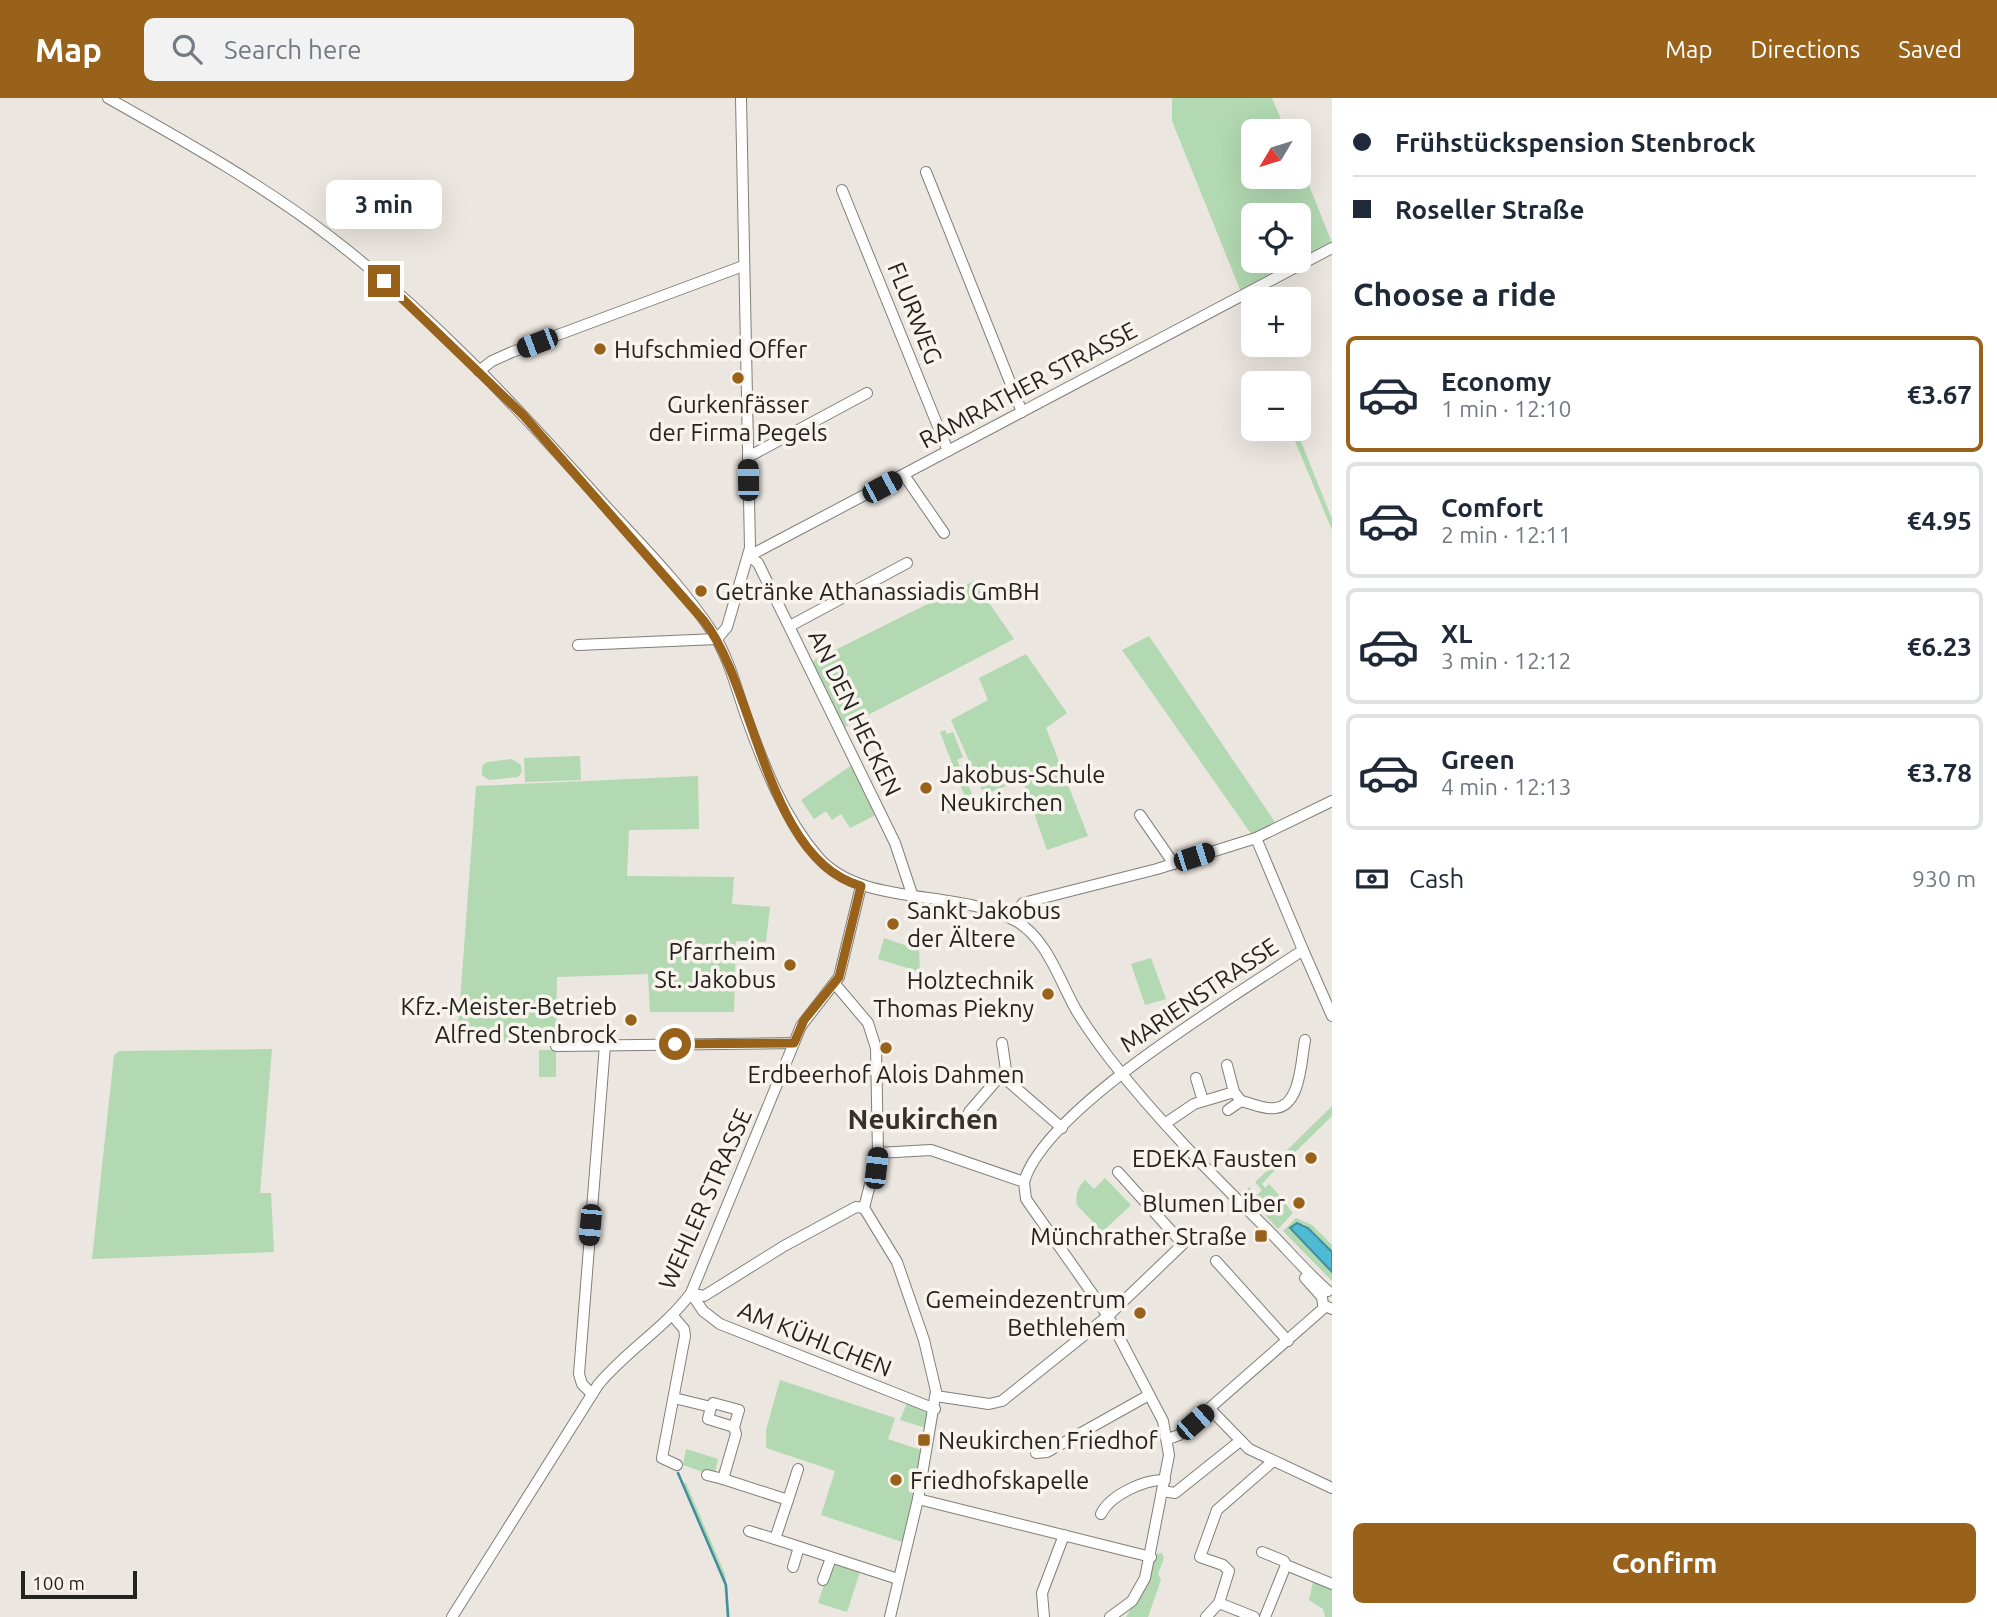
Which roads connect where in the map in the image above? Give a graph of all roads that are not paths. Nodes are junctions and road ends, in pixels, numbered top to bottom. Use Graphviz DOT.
graph roads {
  1 [pos="108,98"];
  2 [pos="741,98"];
  3 [pos="926,172"];
  4 [pos="842,190"];
  5 [pos="1332,248"];
  6 [pos="743,266"];
  7 [pos="479,371"];
  8 [pos="867,393"];
  9 [pos="1022,412"];
  10 [pos="948,451"];
  11 [pos="748,457"];
  12 [pos="904,475"];
  13 [pos="944,533"];
  14 [pos="749,556"];
  15 [pos="907,563"];
  16 [pos="790,626"];
  17 [pos="717,639"];
  18 [pos="578,645"];
  19 [pos="1332,801"];
  20 [pos="1140,815"];
  21 [pos="1256,838"];
  22 [pos="1174,864"];
  23 [pos="861,886"];
  24 [pos="912,894"];
  25 [pos="1012,919"];
  26 [pos="1303,950"];
  27 [pos="835,984"];
  28 [pos="1332,1017"];
  29 [pos="1305,1040"];
  30 [pos="794,1043"];
  31 [pos="1002,1043"];
  32 [pos="556,1045"];
  33 [pos="605,1045"];
  34 [pos="1227,1065"];
  35 [pos="1121,1073"];
  36 [pos="1000,1075"];
  37 [pos="1196,1077"];
  38 [pos="1238,1096"];
  39 [pos="1203,1101"];
  40 [pos="1228,1110"];
  41 [pos="969,1112"];
  42 [pos="1166,1124"];
  43 [pos="1062,1128"];
  44 [pos="878,1153"];
  45 [pos="1118,1172"];
  46 [pos="1024,1182"];
  47 [pos="864,1208"];
  48 [pos="1216,1261"];
  49 [pos="691,1293"];
  50 [pos="1328,1299"];
  51 [pos="672,1315"];
  52 [pos="1108,1316"];
  53 [pos="1288,1341"];
  54 [pos="592,1394"];
  55 [pos="1149,1395"];
  56 [pos="936,1396"];
  57 [pos="674,1398"];
  58 [pos="711,1408"];
  59 [pos="934,1409"];
  60 [pos="1210,1409"];
  61 [pos="734,1427"];
  62 [pos="1168,1439"];
  63 [pos="1240,1441"];
  64 [pos="1036,1453"];
  65 [pos="1272,1462"];
  66 [pos="677,1465"];
  67 [pos="798,1469"];
  68 [pos="707,1475"];
  69 [pos="723,1479"];
  70 [pos="1164,1486"];
  71 [pos="1332,1488"];
  72 [pos="918,1499"];
  73 [pos="788,1500"];
  74 [pos="1101,1514"];
  75 [pos="749,1531"];
  76 [pos="1064,1535"];
  77 [pos="775,1539"];
  78 [pos="799,1547"];
  79 [pos="1262,1552"];
  80 [pos="1151,1557"];
  81 [pos="831,1558"];
  82 [pos="1286,1565"];
  83 [pos="793,1567"];
  84 [pos="898,1579"];
  85 [pos="823,1580"];
  86 [pos="1332,1584"];
  87 [pos="1219,1603"];
  88 [pos="1116,1616"];
  89 [pos="452,1617"];
  90 [pos="890,1617"];
  91 [pos="1044,1617"];
  92 [pos="1206,1617"];
  93 [pos="1254,1617"];
  94 [pos="1265,1617"];
  1 -- 7 [label="street"];
  2 -- 6 [label="street"];
  3 -- 9 [label="street"];
  4 -- 10 [label="street, FLURWEG"];
  5 -- 9 [label="street, RAMRATHER STRASSE"];
  6 -- 7 [label="street"];
  6 -- 11 [label="street"];
  7 -- 17 [label="street"];
  8 -- 11 [label="street"];
  9 -- 10 [label="street, RAMRATHER STRASSE"];
  10 -- 12 [label="street, RAMRATHER STRASSE"];
  11 -- 14 [label="street"];
  12 -- 13 [label="street"];
  12 -- 14 [label="street, RAMRATHER STRASSE"];
  14 -- 16 [label="street, AN DEN HECKEN"];
  14 -- 17 [label="street"];
  15 -- 16 [label="street"];
  16 -- 24 [label="street, AN DEN HECKEN"];
  17 -- 18 [label="street"];
  17 -- 23 [label="street"];
  19 -- 21 [label="street"];
  20 -- 22 [label="street"];
  21 -- 22 [label="street"];
  21 -- 26 [label="street, MARIENSTRASSE"];
  22 -- 25 [label="street"];
  23 -- 24 [label="street"];
  23 -- 27 [label="street"];
  24 -- 25 [label="street"];
  25 -- 35 [label="street"];
  26 -- 28 [label="street"];
  26 -- 35 [label="street, MARIENSTRASSE"];
  27 -- 30 [label="street, WEHLER STRASSE"];
  27 -- 44 [label="street"];
  29 -- 38 [label="street"];
  30 -- 33 [label="street"];
  30 -- 49 [label="street, WEHLER STRASSE"];
  31 -- 36 [label="street"];
  32 -- 33 [label="street"];
  33 -- 54 [label="street"];
  34 -- 38 [label="street"];
  35 -- 42 [label="street"];
  35 -- 43 [label="street, MARIENSTRASSE"];
  36 -- 41 [label="street"];
  36 -- 43 [label="street"];
  37 -- 39 [label="street"];
  38 -- 39 [label="street"];
  38 -- 40 [label="street"];
  39 -- 42 [label="street"];
  42 -- 50 [label="street"];
  43 -- 46 [label="street, MARIENSTRASSE"];
  44 -- 46 [label="street"];
  44 -- 47 [label="street"];
  45 -- 52 [label="street"];
  46 -- 52 [label="street"];
  47 -- 49 [label="street"];
  47 -- 56 [label="street"];
  48 -- 53 [label="street"];
  49 -- 51 [label="street, WEHLER STRASSE"];
  49 -- 59 [label="street, AM KÜHLCHEN"];
  50 -- 53 [label="street"];
  51 -- 54 [label="street, WEHLER STRASSE"];
  51 -- 57 [label="street"];
  52 -- 55 [label="street"];
  52 -- 56 [label="street"];
  53 -- 60 [label="street"];
  54 -- 89 [label="street, WEHLER STRASSE"];
  55 -- 62 [label="street"];
  55 -- 64 [label="street"];
  56 -- 59 [label="street"];
  57 -- 58 [label="street"];
  57 -- 66 [label="street"];
  58 -- 61 [label="street"];
  58 -- 61 [label="street"];
  59 -- 72 [label="street"];
  60 -- 62 [label="street"];
  60 -- 63 [label="street"];
  61 -- 69 [label="street"];
  62 -- 70 [label="street"];
  63 -- 65 [label="street"];
  63 -- 70 [label="street"];
  65 -- 71 [label="street"];
  65 -- 87 [label="street"];
  67 -- 73 [label="street"];
  68 -- 69 [label="street"];
  69 -- 73 [label="street"];
  70 -- 74 [label="street"];
  70 -- 80 [label="street"];
  72 -- 76 [label="street"];
  72 -- 84 [label="street"];
  73 -- 77 [label="street"];
  75 -- 77 [label="street"];
  76 -- 80 [label="street"];
  76 -- 91 [label="street"];
  77 -- 78 [label="street"];
  78 -- 81 [label="street"];
  78 -- 83 [label="street"];
  79 -- 82 [label="street"];
  80 -- 88 [label="street"];
  81 -- 84 [label="street"];
  81 -- 85 [label="street"];
  82 -- 86 [label="street"];
  82 -- 94 [label="street"];
  84 -- 90 [label="street"];
  87 -- 92 [label="street"];
  87 -- 93 [label="street"];
}
